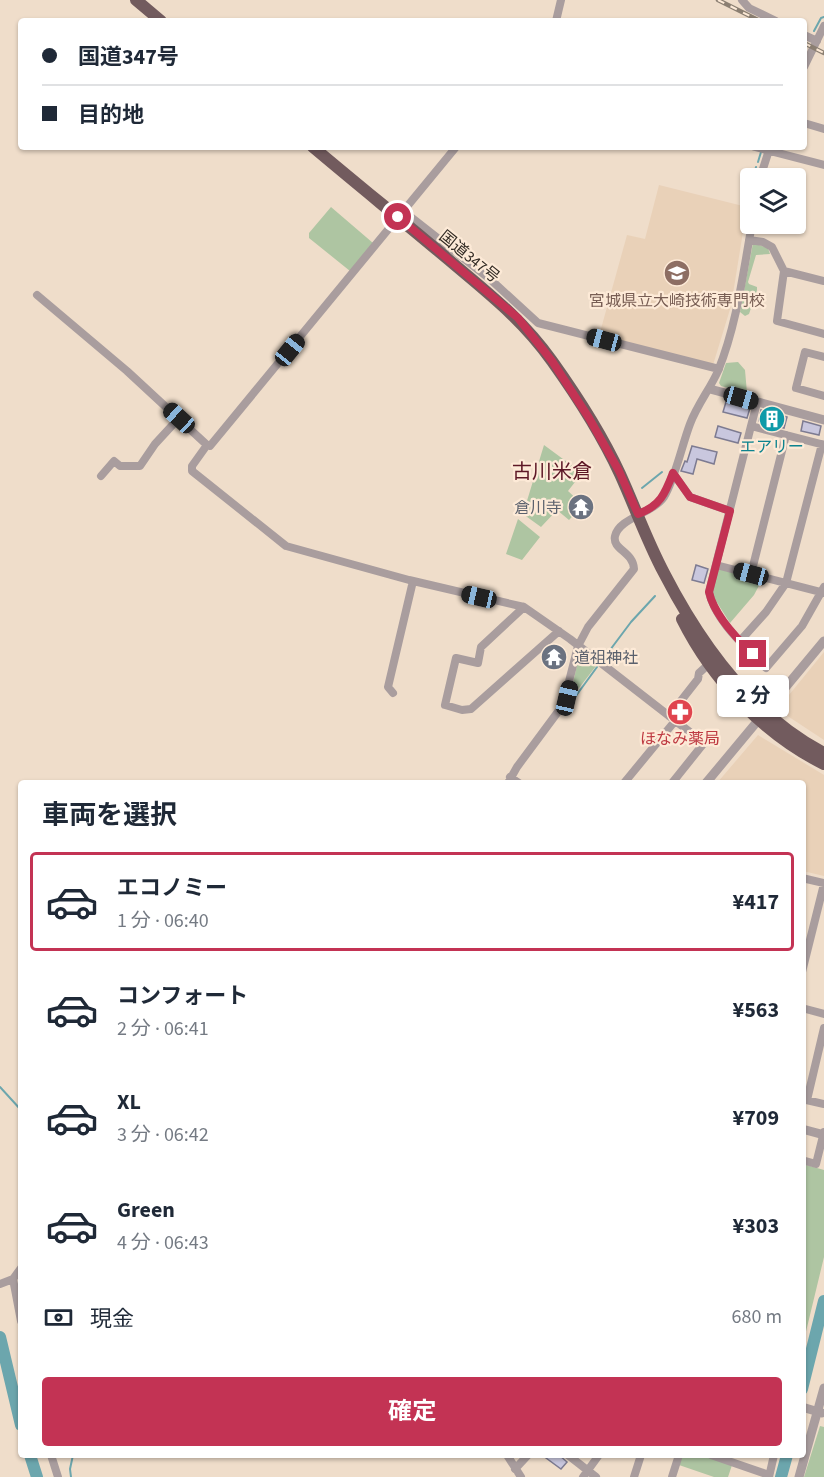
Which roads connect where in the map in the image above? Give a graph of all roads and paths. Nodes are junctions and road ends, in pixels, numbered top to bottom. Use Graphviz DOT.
graph roads {
  1 [pos="136,0"];
  2 [pos="561,0"];
  3 [pos="742,0"];
  4 [pos="157,18"];
  5 [pos="557,18"];
  6 [pos="770,18"];
  7 [pos="824,26"];
  8 [pos="807,37"];
  9 [pos="816,42"];
  10 [pos="824,47"];
  11 [pos="807,61"];
  12 [pos="807,124"];
  13 [pos="824,129"];
  14 [pos="317,150"];
  15 [pos="453,150"];
  16 [pos="770,150"];
  17 [pos="773,150"];
  18 [pos="824,165"];
  19 [pos="763,168"];
  20 [pos="400,214"];
  21 [pos="750,234"];
  22 [pos="749,240"];
  23 [pos="784,271"];
  24 [pos="824,281"];
  25 [pos="37,295"];
  26 [pos="824,334"];
  27 [pos="824,357"];
  28 [pos="719,369"];
  29 [pos="710,389"];
  30 [pos="824,396"];
  31 [pos="757,403"];
  32 [pos="179,418"];
  33 [pos="824,420"];
  34 [pos="751,426"];
  35 [pos="786,435"];
  36 [pos="207,445"];
  37 [pos="823,445"];
  38 [pos="673,473"];
  39 [pos="101,476"];
  40 [pos="730,511"];
  41 [pos="638,514"];
  42 [pos="716,565"];
  43 [pos="663,573"];
  44 [pos="751,574"];
  45 [pos="413,581"];
  46 [pos="786,583"];
  47 [pos="823,591"];
  48 [pos="524,607"];
  49 [pos="559,631"];
  50 [pos="740,641"];
  51 [pos="824,641"];
  52 [pos="578,646"];
  53 [pos="710,663"];
  54 [pos="393,693"];
  55 [pos="762,716"];
  56 [pos="672,718"];
  57 [pos="824,753"];
  58 [pos="824,764"];
  59 [pos="509,780"];
  60 [pos="626,780"];
  61 [pos="674,780"];
  62 [pos="709,780"];
  63 [pos="806,879"];
  64 [pos="824,884"];
  65 [pos="806,956"];
  66 [pos="806,1009"];
  67 [pos="824,1014"];
  68 [pos="824,1028"];
  69 [pos="806,1095"];
  70 [pos="806,1099"];
  71 [pos="824,1104"];
  72 [pos="806,1130"];
  73 [pos="824,1134"];
  74 [pos="806,1161"];
  75 [pos="18,1273"];
  76 [pos="12,1280"];
  77 [pos="0,1284"];
  78 [pos="18,1307"];
  79 [pos="824,1388"];
  80 [pos="806,1409"];
  81 [pos="821,1413"];
  82 [pos="806,1457"];
  83 [pos="52,1458"];
  84 [pos="509,1458"];
  85 [pos="527,1458"];
  86 [pos="571,1458"];
  87 [pos="597,1458"];
  88 [pos="640,1458"];
  89 [pos="678,1458"];
  90 [pos="719,1458"];
  91 [pos="773,1458"];
  92 [pos="806,1458"];
  93 [pos="585,1474"];
  94 [pos="519,1475"];
  95 [pos="769,1476"];
  96 [pos="58,1477"];
  97 [pos="596,1477"];
  98 [pos="634,1477"];
  99 [pos="672,1477"];
  100 [pos="799,1477"];
  1 -- 4 [label="highway"];
  2 -- 5 [label="street"];
  3 -- 6 [label="street"];
  7 -- 9 [label="street"];
  8 -- 9 [label="street"];
  9 -- 10 [label="street"];
  9 -- 11 [label="street"];
  12 -- 13 [label="street"];
  14 -- 20 [label="highway, 国道347号"];
  15 -- 20 [label="street"];
  16 -- 19 [label="street"];
  17 -- 18 [label="street"];
  20 -- 28 [label="street"];
  20 -- 36 [label="street"];
  20 -- 41 [label="highway, 国道347号"];
  21 -- 22 [label="street"];
  22 -- 23 [label="street"];
  22 -- 28 [label="street"];
  23 -- 24 [label="street"];
  23 -- 26 [label="street"];
  25 -- 32 [label="street"];
  27 -- 30 [label="street"];
  28 -- 29 [label="street"];
  29 -- 31 [label="street"];
  29 -- 38 [label="street"];
  31 -- 33 [label="street"];
  31 -- 34 [label="street"];
  32 -- 36 [label="street"];
  32 -- 39 [label="street"];
  34 -- 35 [label="street"];
  34 -- 40 [label="street"];
  35 -- 37 [label="street"];
  35 -- 44 [label="street"];
  36 -- 45 [label="street"];
  37 -- 46 [label="street"];
  38 -- 40 [label="street"];
  38 -- 41 [label="street"];
  40 -- 42 [label="street"];
  41 -- 43 [label="highway, 国道347号"];
  41 -- 52 [label="street"];
  42 -- 44 [label="street"];
  42 -- 50 [label="street"];
  43 -- 53 [label="highway, 国道347号"];
  43 -- 55 [label="highway, 国道347号"];
  44 -- 46 [label="street"];
  45 -- 48 [label="street"];
  45 -- 54 [label="street"];
  46 -- 47 [label="street"];
  46 -- 50 [label="street"];
  47 -- 50 [label="street"];
  48 -- 49 [label="street"];
  48 -- 49 [label="street"];
  49 -- 52 [label="street"];
  51 -- 55 [label="street"];
  52 -- 56 [label="street"];
  52 -- 59 [label="street"];
  53 -- 55 [label="highway, 国道347号"];
  53 -- 56 [label="street"];
  55 -- 57 [label="highway, 国道347号"];
  55 -- 58 [label="highway, 国道347号"];
  55 -- 62 [label="street"];
  56 -- 60 [label="street"];
  56 -- 61 [label="street"];
  63 -- 64 [label="street"];
  64 -- 65 [label="street"];
  66 -- 67 [label="street"];
  68 -- 69 [label="street"];
  70 -- 71 [label="street"];
  72 -- 73 [label="street"];
  73 -- 74 [label="street"];
  75 -- 76 [label="street"];
  76 -- 77 [label="street"];
  76 -- 78 [label="street"];
  79 -- 81 [label="street"];
  80 -- 81 [label="street"];
  81 -- 82 [label="street"];
  83 -- 96 [label="street"];
  84 -- 94 [label="street"];
  85 -- 94 [label="street"];
  86 -- 93 [label="street"];
  87 -- 93 [label="street"];
  88 -- 98 [label="street"];
  89 -- 99 [label="street"];
  90 -- 95 [label="street"];
  91 -- 95 [label="street"];
  92 -- 100 [label="street"];
  93 -- 97 [label="street"];
}
